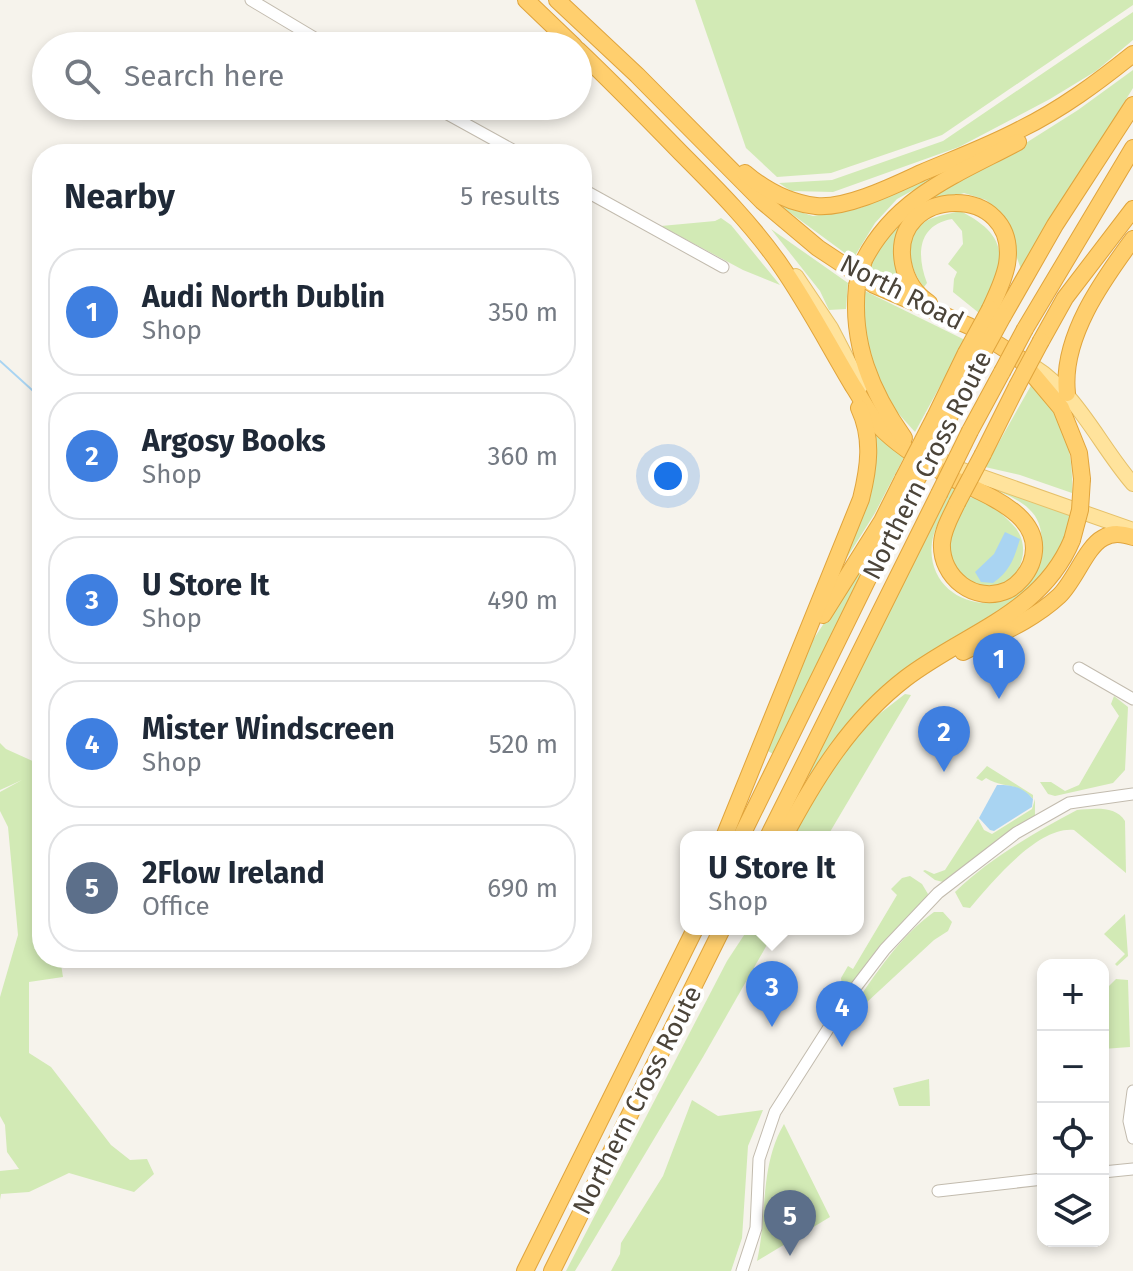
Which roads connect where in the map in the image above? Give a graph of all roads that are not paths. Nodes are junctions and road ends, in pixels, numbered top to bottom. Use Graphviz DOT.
graph roads {
  1 [pos="251,0"];
  2 [pos="526,0"];
  3 [pos="557,0"];
  4 [pos="305,32"];
  5 [pos="559,32"];
  6 [pos="591,32"];
  7 [pos="592,33"];
  8 [pos="1133,54"];
  9 [pos="1133,63"];
  10 [pos="592,64"];
  11 [pos="637,75"];
  12 [pos="1133,105"];
  13 [pos="458,120"];
  14 [pos="502,144"];
  15 [pos="1133,148"];
  16 [pos="592,195"];
  17 [pos="1133,209"];
  18 [pos="742,214"];
  19 [pos="1133,239"];
  20 [pos="723,267"];
  21 [pos="996,312"];
  22 [pos="958,321"];
  23 [pos="836,358"];
  24 [pos="1019,358"];
  25 [pos="1067,393"];
  26 [pos="905,444"];
  27 [pos="909,481"];
  28 [pos="1133,484"];
  29 [pos="1133,530"];
  30 [pos="1133,537"];
  31 [pos="1079,668"];
  32 [pos="786,683"];
  33 [pos="891,691"];
  34 [pos="1133,699"];
  35 [pos="1133,794"];
  36 [pos="726,831"];
  37 [pos="744,831"];
  38 [pos="771,831"];
  39 [pos="787,831"];
  40 [pos="686,935"];
  41 [pos="692,935"];
  42 [pos="719,935"];
  43 [pos="728,935"];
  44 [pos="665,987"];
  45 [pos="672,1030"];
  46 [pos="1133,1091"];
  47 [pos="1133,1138"];
  48 [pos="1133,1169"];
  49 [pos="1109,1171"];
  50 [pos="1037,1180"];
  51 [pos="938,1191"];
  52 [pos="745,1270"];
  53 [pos="525,1271"];
  54 [pos="552,1271"];
  1 -- 4 [label="street"];
  2 -- 5 [label="highway"];
  3 -- 6 [label="highway"];
  7 -- 11 [label="highway"];
  8 -- 11 [label="highway"];
  9 -- 26 [label="highway, bridge"];
  10 -- 18 [label="highway"];
  11 -- 22 [label="highway, North Road"];
  12 -- 21 [label="highway"];
  13 -- 14 [label="street"];
  15 -- 38 [label="highway, Northern Cross Route, bridge"];
  16 -- 20 [label="street"];
  17 -- 26 [label="highway, bridge"];
  18 -- 23 [label="highway"];
  18 -- 26 [label="main road, North Road"];
  19 -- 25 [label="highway"];
  21 -- 22 [label="highway"];
  21 -- 27 [label="highway, bridge"];
  22 -- 24 [label="highway, North Road"];
  23 -- 26 [label="highway"];
  23 -- 32 [label="highway"];
  24 -- 25 [label="main road, North Road"];
  24 -- 33 [label="highway, bridge"];
  25 -- 28 [label="main road, North Road"];
  26 -- 29 [label="main road, North Road"];
  27 -- 32 [label="highway"];
  27 -- 37 [label="highway, Northern Cross Route"];
  30 -- 33 [label="highway"];
  31 -- 34 [label="street"];
  32 -- 36 [label="highway"];
  33 -- 39 [label="highway"];
  35 -- 52 [label="street"];
  40 -- 44 [label="highway"];
  41 -- 44 [label="highway, Northern Cross Route"];
  42 -- 45 [label="highway, Northern Cross Route"];
  43 -- 45 [label="highway"];
  44 -- 53 [label="highway"];
  45 -- 54 [label="highway, Northern Cross Route"];
  46 -- 47 [label="street"];
  48 -- 49 [label="street"];
  50 -- 51 [label="street"];
}
